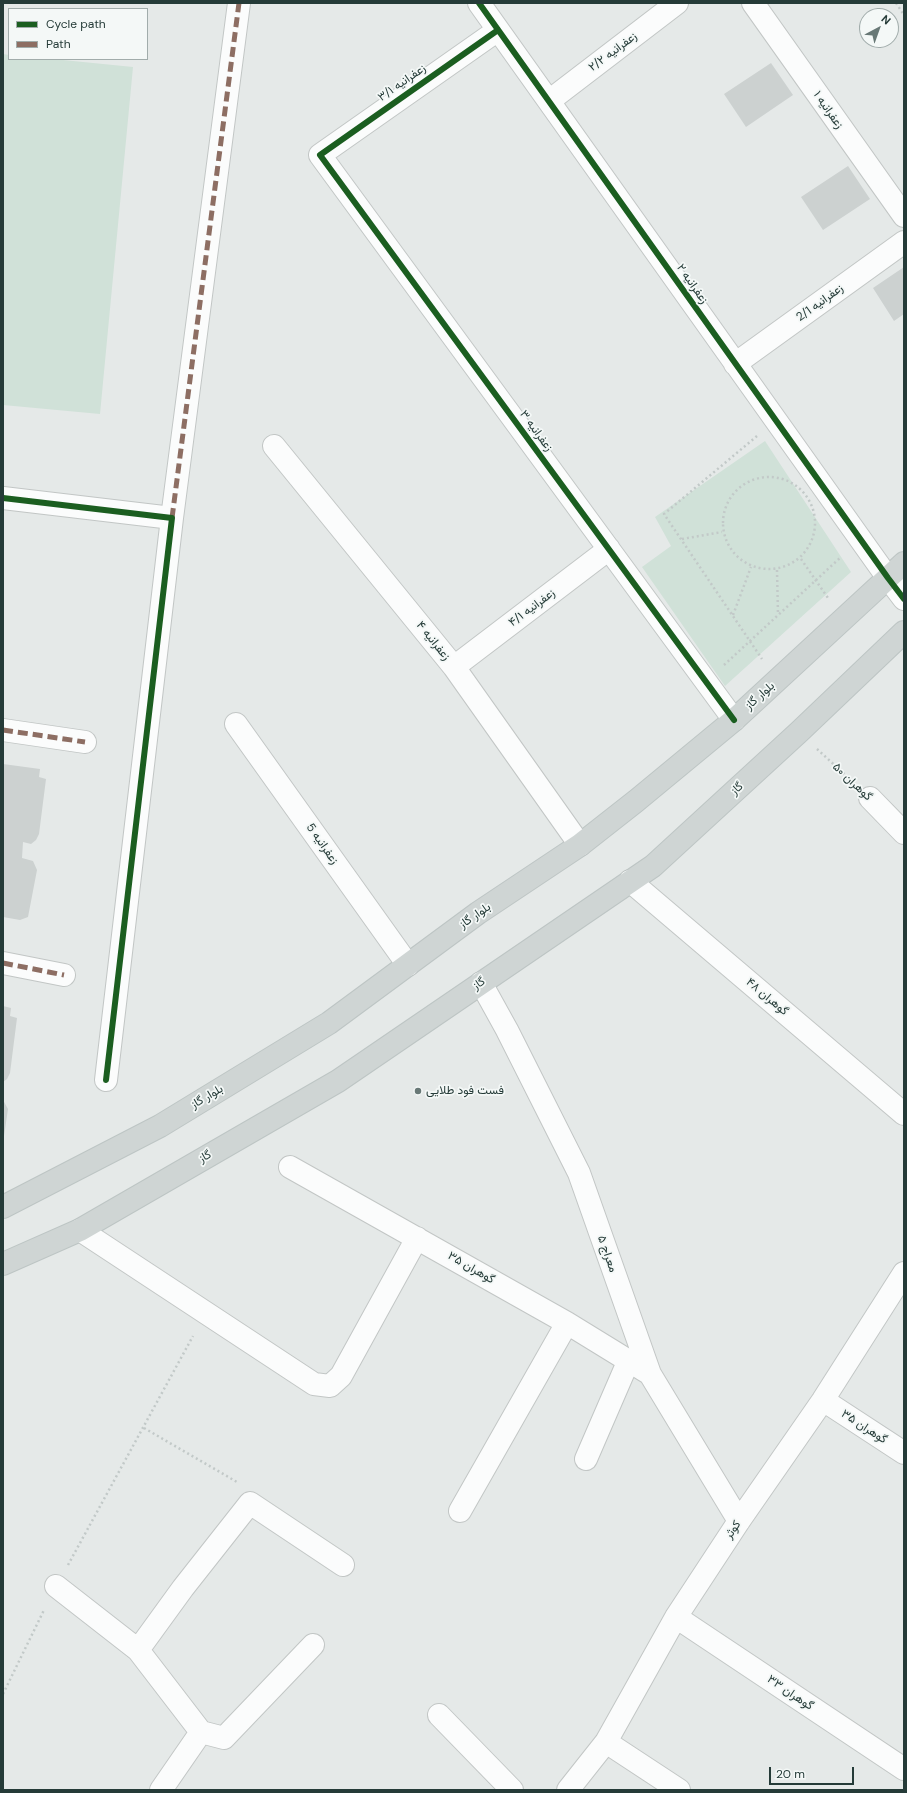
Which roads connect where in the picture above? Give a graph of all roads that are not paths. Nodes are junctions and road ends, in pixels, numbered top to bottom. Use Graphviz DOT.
graph roads {
  1 [pos="239,3"];
  2 [pos="478,3"];
  3 [pos="677,3"];
  4 [pos="753,3"];
  5 [pos="498,30"];
  6 [pos="549,101"];
  7 [pos="320,155"];
  8 [pos="904,216"];
  9 [pos="904,242"];
  10 [pos="735,364"];
  11 [pos="274,446"];
  12 [pos="3,498"];
  13 [pos="172,518"];
  14 [pos="609,549"];
  15 [pos="904,563"];
  16 [pos="888,578"];
  17 [pos="904,599"];
  18 [pos="904,632"];
  19 [pos="454,667"];
  20 [pos="734,720"];
  21 [pos="236,724"];
  22 [pos="3,730"];
  23 [pos="84,742"];
  24 [pos="870,798"];
  25 [pos="904,833"];
  26 [pos="580,845"];
  27 [pos="630,881"];
  28 [pos="3,963"];
  29 [pos="408,965"];
  30 [pos="64,975"];
  31 [pos="481,983"];
  32 [pos="106,1080"];
  33 [pos="904,1114"];
  34 [pos="290,1167"];
  35 [pos="3,1207"];
  36 [pos="80,1230"];
  37 [pos="417,1238"];
  38 [pos="3,1264"];
  39 [pos="904,1273"];
  40 [pos="567,1323"];
  41 [pos="628,1362"];
  42 [pos="650,1374"];
  43 [pos="823,1400"];
  44 [pos="904,1453"];
  45 [pos="586,1459"];
  46 [pos="460,1511"];
  47 [pos="739,1521"];
  48 [pos="343,1565"];
  49 [pos="56,1586"];
  50 [pos="676,1617"];
  51 [pos="313,1644"];
  52 [pos="138,1650"];
  53 [pos="439,1715"];
  54 [pos="201,1732"];
  55 [pos="606,1742"];
  56 [pos="904,1769"];
  57 [pos="161,1790"];
  58 [pos="512,1790"];
  59 [pos="568,1790"];
  60 [pos="679,1790"];
  1 -- 13 [label="street"];
  2 -- 5 [label="street, زعفرانیه ۲"];
  3 -- 6 [label="street, زعفرانیه ۲/۲"];
  4 -- 8 [label="street, زعفرانیه ۱"];
  5 -- 6 [label="street, زعفرانیه ۲"];
  5 -- 7 [label="street, زعفرانیه ۳/۱"];
  6 -- 10 [label="street, زعفرانیه ۲"];
  7 -- 14 [label="street, زعفرانیه ۳"];
  9 -- 10 [label="street, زعفرانیه 2/1"];
  10 -- 16 [label="street, زعفرانیه ۲"];
  11 -- 19 [label="street, زعفرانیه ۴"];
  12 -- 13 [label="street"];
  13 -- 32 [label="street"];
  14 -- 19 [label="street, زعفرانیه ۴/۱"];
  14 -- 20 [label="street, زعفرانیه ۳"];
  15 -- 16 [label="main road, بلوار گاز"];
  16 -- 17 [label="street, زعفرانیه ۲"];
  16 -- 20 [label="main road, بلوار گاز"];
  18 -- 27 [label="main road, گاز"];
  19 -- 26 [label="street, زعفرانیه ۴"];
  20 -- 26 [label="main road, بلوار گاز"];
  21 -- 29 [label="street, 5 زعفرانیه"];
  22 -- 23 [label="street"];
  24 -- 25 [label="street, گوهران ۵۰"];
  26 -- 29 [label="main road, بلوار گاز"];
  27 -- 31 [label="main road, گاز"];
  27 -- 33 [label="street, گوهران ۴۸"];
  28 -- 30 [label="street"];
  29 -- 35 [label="main road, بلوار گاز"];
  31 -- 36 [label="main road, گاز"];
  31 -- 42 [label="street, معراج ۵"];
  34 -- 37 [label="street, گوهران ۳۵"];
  36 -- 37 [label="street"];
  36 -- 38 [label="main road, گاز"];
  37 -- 40 [label="street, گوهران ۳۵"];
  39 -- 43 [label="street, کوثر"];
  40 -- 41 [label="street, گوهران ۳۵"];
  40 -- 46 [label="street"];
  41 -- 42 [label="street, گوهران ۳۵"];
  41 -- 45 [label="street"];
  42 -- 47 [label="street, معراج ۵"];
  43 -- 44 [label="street, گوهران ۳۵"];
  43 -- 47 [label="street, کوثر"];
  47 -- 50 [label="street, کوثر"];
  48 -- 52 [label="street"];
  49 -- 52 [label="street"];
  50 -- 55 [label="street, کوثر"];
  50 -- 56 [label="street, گوهران ۳۳"];
  51 -- 54 [label="street"];
  52 -- 54 [label="street"];
  53 -- 58 [label="street"];
  54 -- 57 [label="street"];
  55 -- 59 [label="street, کوثر"];
  55 -- 60 [label="street"];
}
